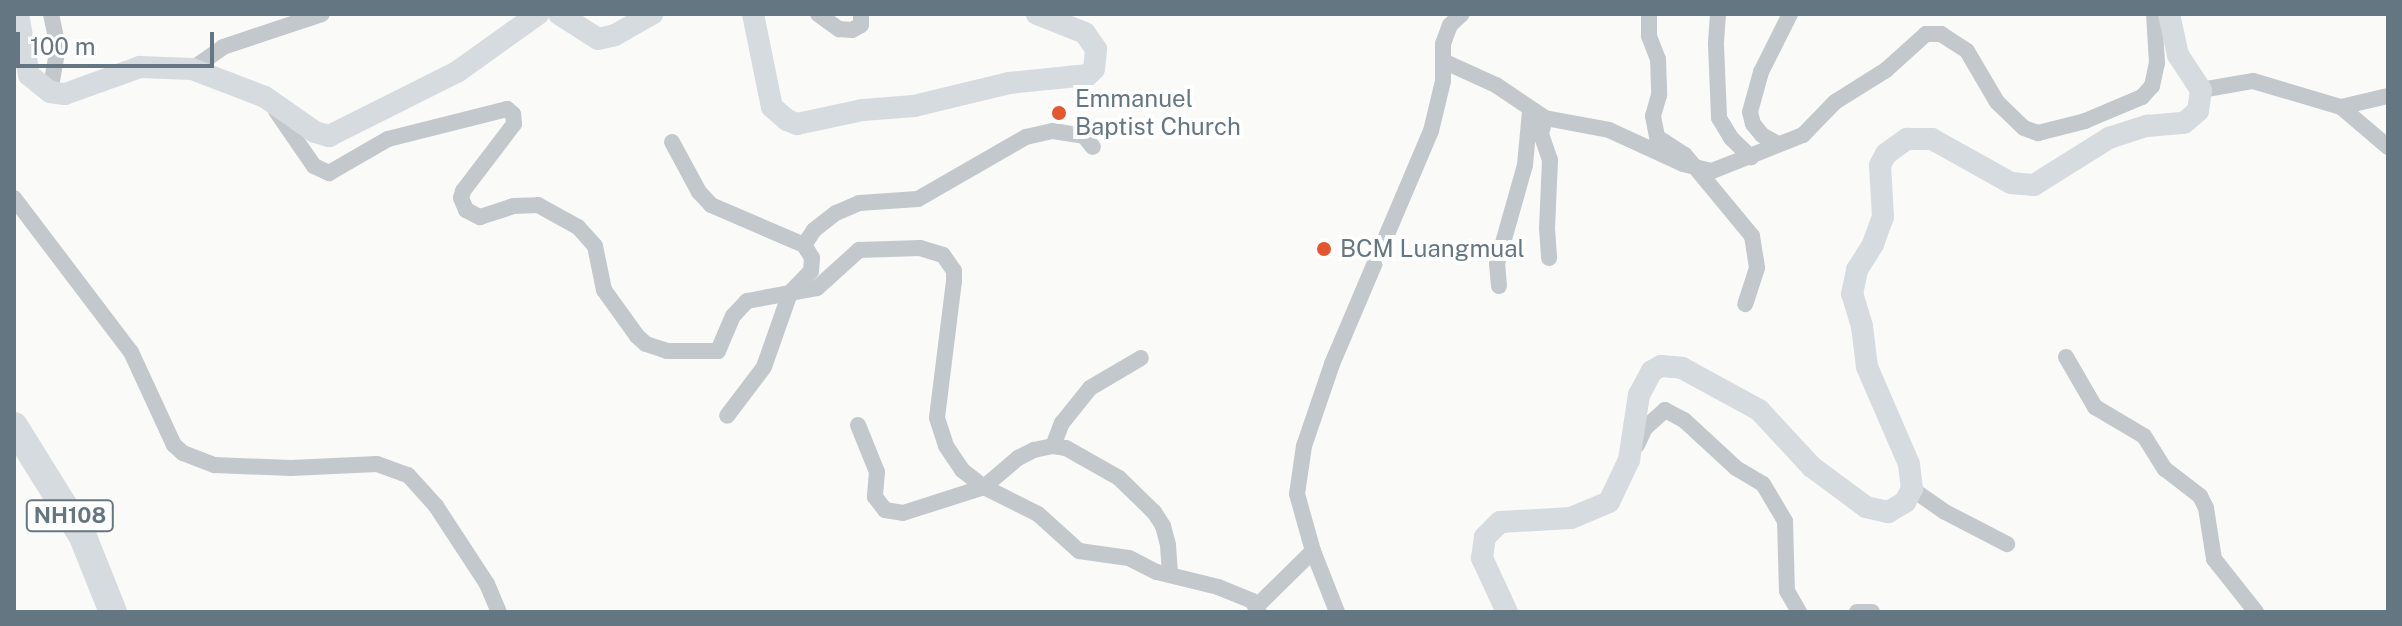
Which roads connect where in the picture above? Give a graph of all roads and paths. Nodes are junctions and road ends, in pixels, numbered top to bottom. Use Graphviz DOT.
graph roads {
  1 [pos="18,14"];
  2 [pos="51,14"];
  3 [pos="322,14"];
  4 [pos="538,14"];
  5 [pos="559,14"];
  6 [pos="652,14"];
  7 [pos="753,14"];
  8 [pos="818,14"];
  9 [pos="861,14"];
  10 [pos="1037,14"];
  11 [pos="1462,14"];
  12 [pos="1649,14"];
  13 [pos="1718,14"];
  14 [pos="1790,14"];
  15 [pos="2154,14"];
  16 [pos="2169,14"];
  17 [pos="1443,61"];
  18 [pos="192,69"];
  19 [pos="2201,90"];
  20 [pos="50,92"];
  21 [pos="2388,96"];
  22 [pos="265,97"];
  23 [pos="2341,107"];
  24 [pos="1537,114"];
  25 [pos="672,142"];
  26 [pos="1778,144"];
  27 [pos="1093,147"];
  28 [pos="2388,147"];
  29 [pos="1751,157"];
  30 [pos="1697,169"];
  31 [pos="14,198"];
  32 [pos="804,245"];
  33 [pos="1549,258"];
  34 [pos="1499,286"];
  35 [pos="790,293"];
  36 [pos="1745,304"];
  37 [pos="2066,357"];
  38 [pos="1141,358"];
  39 [pos="727,416"];
  40 [pos="858,425"];
  41 [pos="14,426"];
  42 [pos="1053,446"];
  43 [pos="1629,460"];
  44 [pos="984,487"];
  45 [pos="1912,489"];
  46 [pos="2007,544"];
  47 [pos="1313,551"];
  48 [pos="1170,574"];
  49 [pos="1258,609"];
  50 [pos="113,612"];
  51 [pos="499,612"];
  52 [pos="1337,612"];
  53 [pos="1507,612"];
  54 [pos="1799,612"];
  55 [pos="1857,612"];
  56 [pos="1872,612"];
  57 [pos="2256,612"];
  1 -- 20 [label="street"];
  2 -- 20 [label="street"];
  3 -- 18 [label="street"];
  4 -- 22 [label="street"];
  5 -- 6 [label="street"];
  7 -- 10 [label="street"];
  8 -- 9 [label="street"];
  11 -- 17 [label="street"];
  12 -- 30 [label="street"];
  13 -- 29 [label="street"];
  14 -- 26 [label="street"];
  15 -- 26 [label="street"];
  16 -- 19 [label="street"];
  17 -- 24 [label="street"];
  17 -- 47 [label="street"];
  18 -- 20 [label="street"];
  18 -- 22 [label="street"];
  19 -- 23 [label="street"];
  19 -- 45 [label="street"];
  21 -- 23 [label="street"];
  22 -- 35 [label="street"];
  23 -- 28 [label="street"];
  24 -- 30 [label="street"];
  24 -- 33 [label="street"];
  24 -- 34 [label="street"];
  25 -- 32 [label="street"];
  26 -- 29 [label="street"];
  27 -- 32 [label="street"];
  29 -- 30 [label="street"];
  30 -- 36 [label="street"];
  31 -- 51 [label="street"];
  32 -- 35 [label="street"];
  35 -- 39 [label="street"];
  35 -- 44 [label="street"];
  37 -- 57 [label="street"];
  38 -- 42 [label="street"];
  40 -- 44 [label="street"];
  41 -- 50 [label="highway, NH108"];
  42 -- 44 [label="street"];
  42 -- 48 [label="street"];
  43 -- 45 [label="street"];
  43 -- 53 [label="street"];
  43 -- 54 [label="street"];
  44 -- 48 [label="street"];
  45 -- 46 [label="street"];
  47 -- 49 [label="street"];
  47 -- 52 [label="street"];
  48 -- 49 [label="street"];
  55 -- 56 [label="street"];
}
